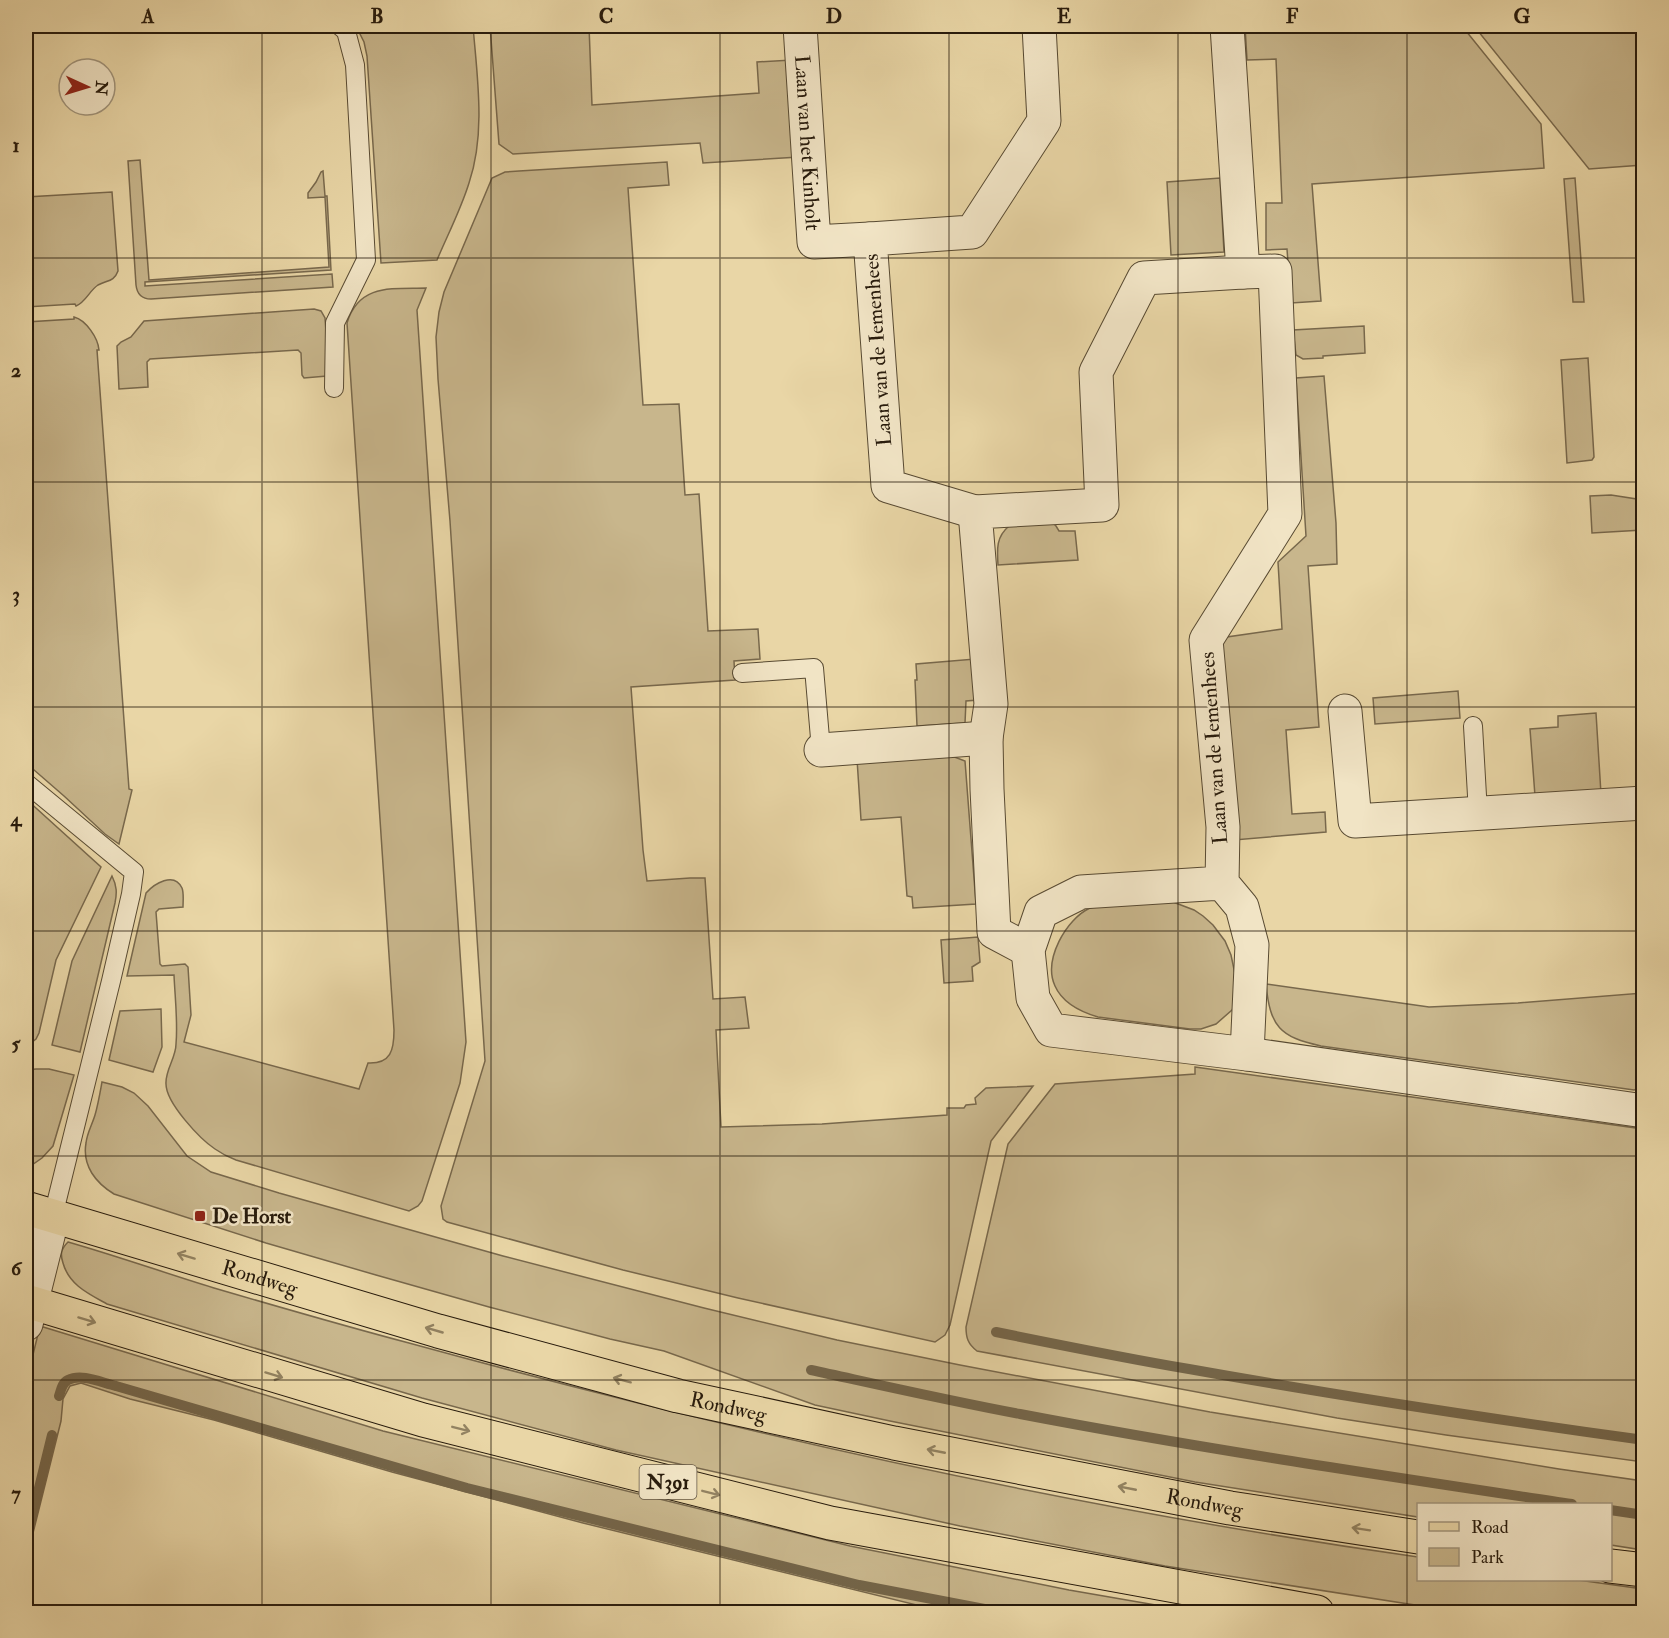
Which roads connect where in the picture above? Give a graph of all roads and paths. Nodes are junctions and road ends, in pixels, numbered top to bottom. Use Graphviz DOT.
graph roads {
  1 [pos="340,26"];
  2 [pos="800,26"];
  3 [pos="1039,26"];
  4 [pos="1227,26"];
  5 [pos="870,239"];
  6 [pos="1243,272"];
  7 [pos="334,388"];
  8 [pos="975,512"];
  9 [pos="742,673"];
  10 [pos="1345,711"];
  11 [pos="1473,726"];
  12 [pos="986,738"];
  13 [pos="821,750"];
  14 [pos="26,783"];
  15 [pos="1644,803"];
  16 [pos="1478,813"];
  17 [pos="1222,884"];
  18 [pos="1028,950"];
  19 [pos="1247,1054"];
  20 [pos="1644,1111"];
  21 [pos="39,1212"];
  22 [pos="27,1309"];
  23 [pos="1417,1538"];
  24 [pos="1612,1566"];
  25 [pos="1644,1570"];
  26 [pos="1317,1612"];
  1 -- 7 [label="lane"];
  2 -- 5 [label="street, Laan van het Kinholt"];
  3 -- 5 [label="street, Laan van de Iemenhees"];
  4 -- 6 [label="street"];
  5 -- 8 [label="street, Laan van de Iemenhees"];
  6 -- 8 [label="street, Laan van de Iemenhees"];
  6 -- 17 [label="street, Laan van de Iemenhees"];
  8 -- 12 [label="street"];
  9 -- 13 [label="lane"];
  10 -- 16 [label="street"];
  11 -- 16 [label="lane"];
  12 -- 13 [label="street"];
  12 -- 18 [label="street"];
  14 -- 21 [label="lane"];
  15 -- 16 [label="street"];
  17 -- 18 [label="street"];
  17 -- 19 [label="street"];
  18 -- 19 [label="street"];
  19 -- 20 [label="street"];
  21 -- 22 [label="street"];
  23 -- 21 [label="main road, Rondweg, one-way"];
  22 -- 26 [label="main road, N391, one-way"];
  24 -- 25 [label="main road"];
}
